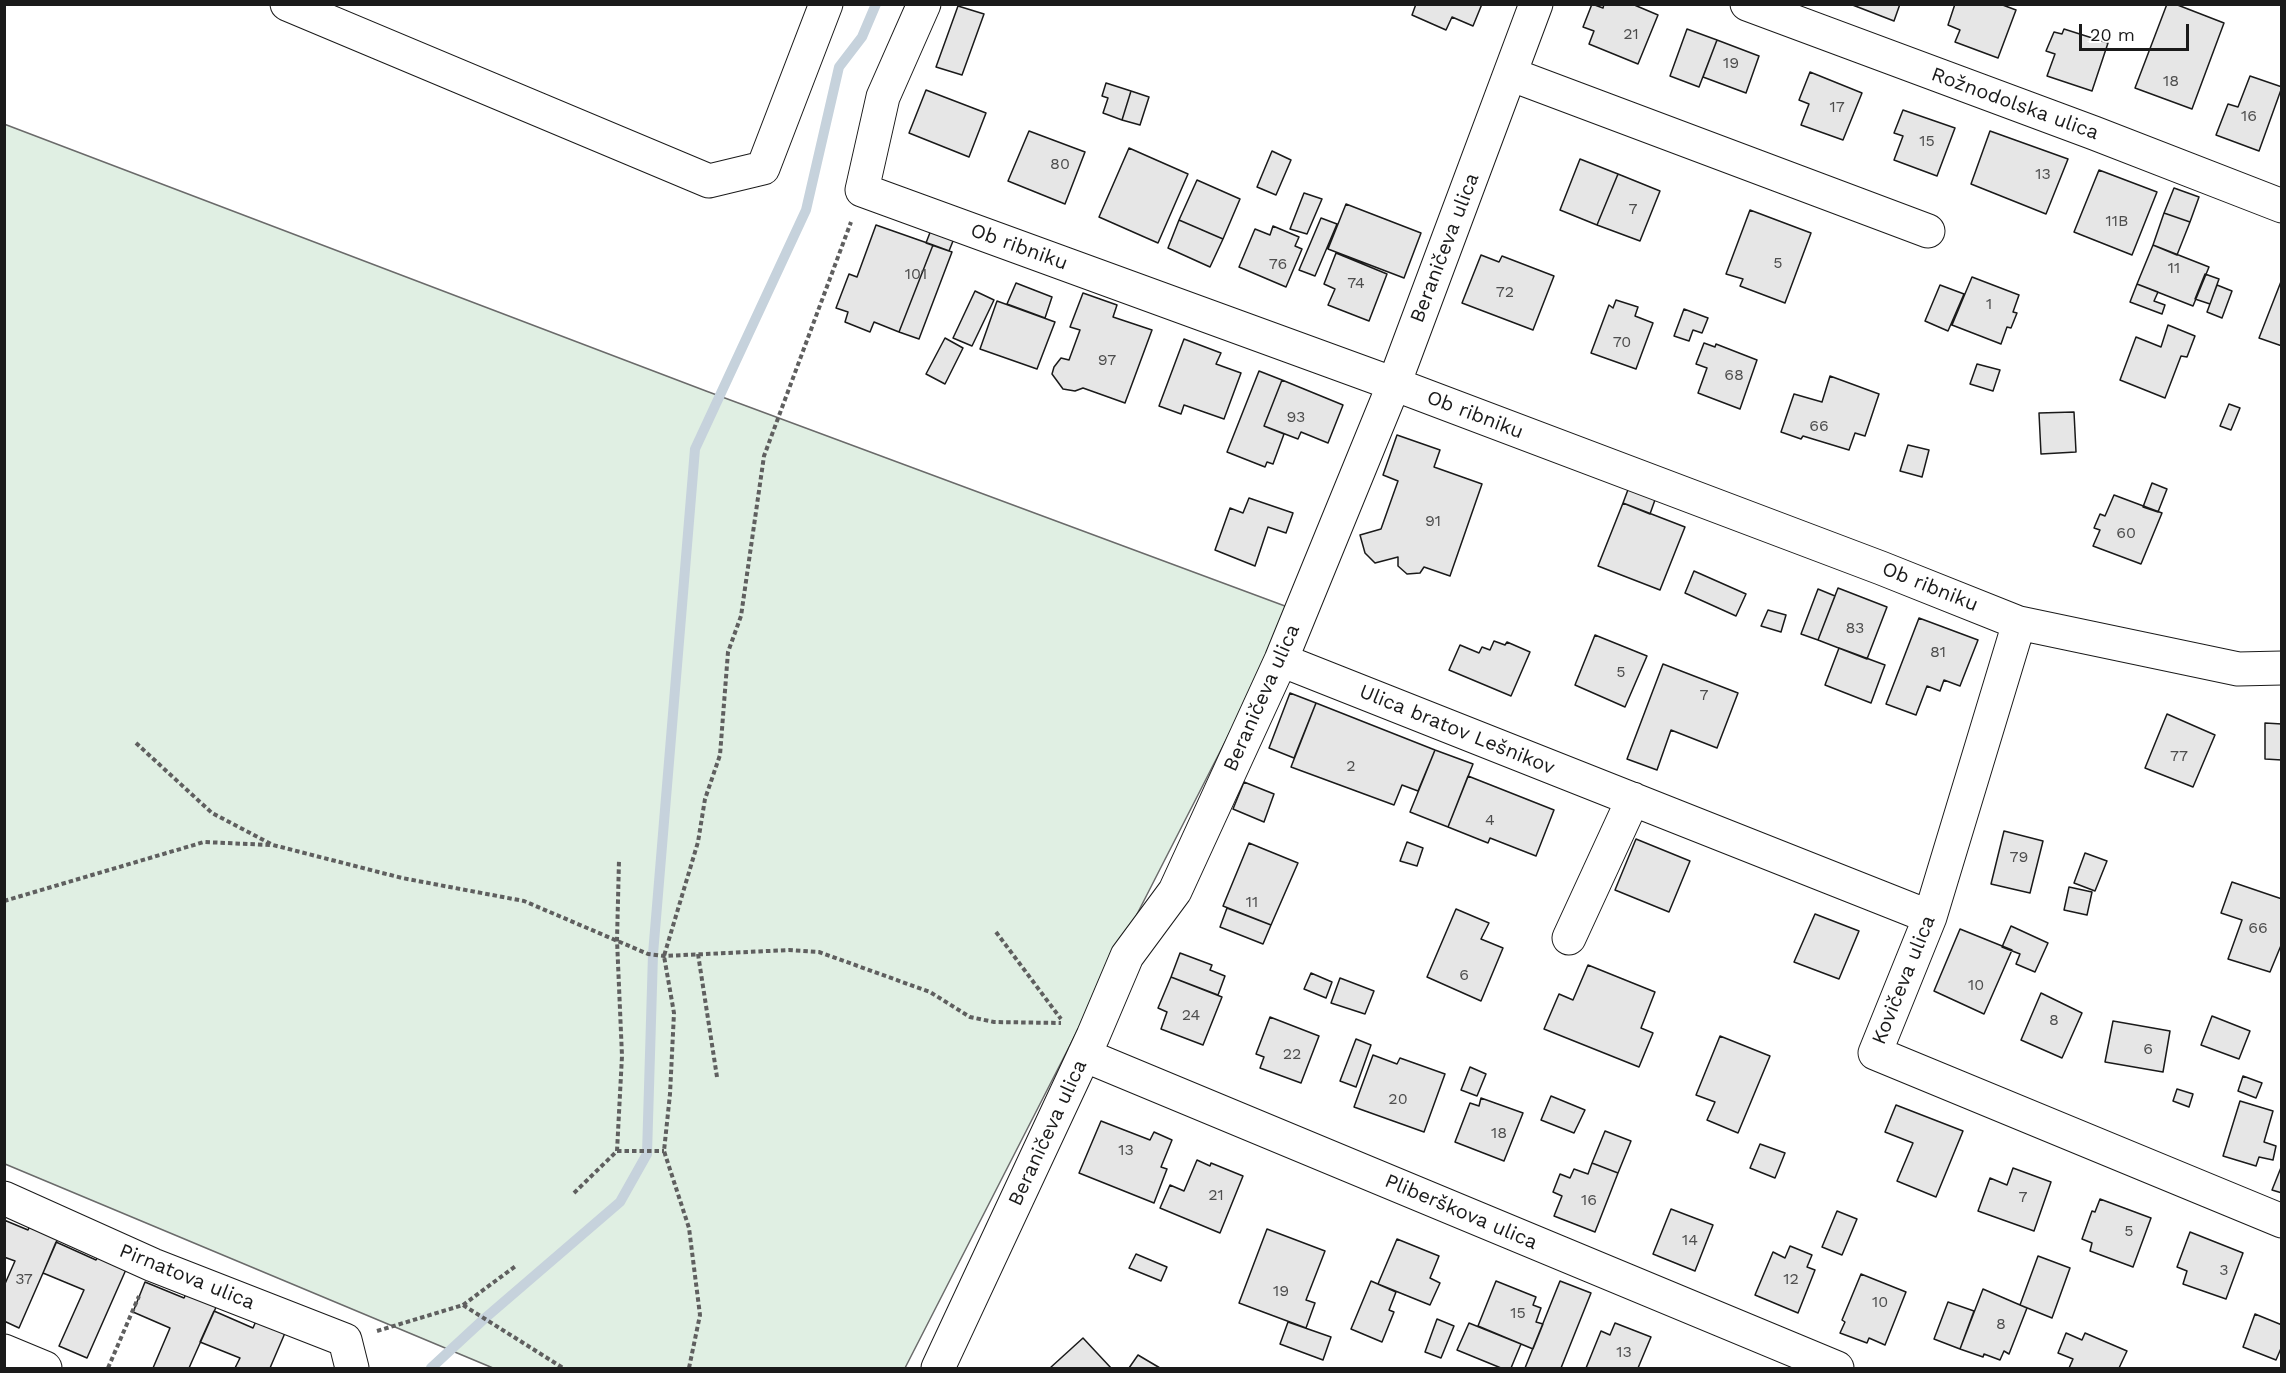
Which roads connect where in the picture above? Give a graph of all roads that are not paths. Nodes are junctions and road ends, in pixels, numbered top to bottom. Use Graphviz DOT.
graph roads {
  1 [pos="287,4"];
  2 [pos="826,4"];
  3 [pos="924,4"];
  4 [pos="1536,4"];
  5 [pos="1747,4"];
  6 [pos="1510,74"];
  7 [pos="2282,206"];
  8 [pos="1928,231"];
  9 [pos="1394,384"];
  10 [pos="2019,623"];
  11 [pos="1281,660"];
  12 [pos="2282,668"];
  13 [pos="1633,799"];
  14 [pos="1930,917"];
  15 [pos="1569,938"];
  16 [pos="1084,1055"];
  17 [pos="4,1198"];
  18 [pos="2282,1221"];
  19 [pos="4,1352"];
  20 [pos="349,1359"];
  21 [pos="45,1368"];
  22 [pos="938,1368"];
  23 [pos="1837,1368"];
  1 -- 2 [label="street"];
  3 -- 9 [label="street, Ob ribniku"];
  4 -- 6 [label="street, Beraničeva ulica"];
  5 -- 7 [label="street, Rožnodolska ulica"];
  6 -- 8 [label="street"];
  6 -- 9 [label="street, Beraničeva ulica"];
  9 -- 10 [label="street, Ob ribniku"];
  9 -- 11 [label="street, Beraničeva ulica"];
  10 -- 12 [label="street, Ob ribniku"];
  10 -- 14 [label="street, Kovičeva ulica"];
  11 -- 13 [label="street, Ulica bratov Lešnikov"];
  11 -- 16 [label="street, Beraničeva ulica"];
  13 -- 14 [label="street, Ulica bratov Lešnikov"];
  13 -- 15 [label="street"];
  14 -- 18 [label="street, Kovičeva ulica"];
  16 -- 22 [label="street, Beraničeva ulica"];
  16 -- 23 [label="street, Pliberškova ulica"];
  17 -- 20 [label="street, Pirnatova ulica"];
  19 -- 21 [label="street"];
}
